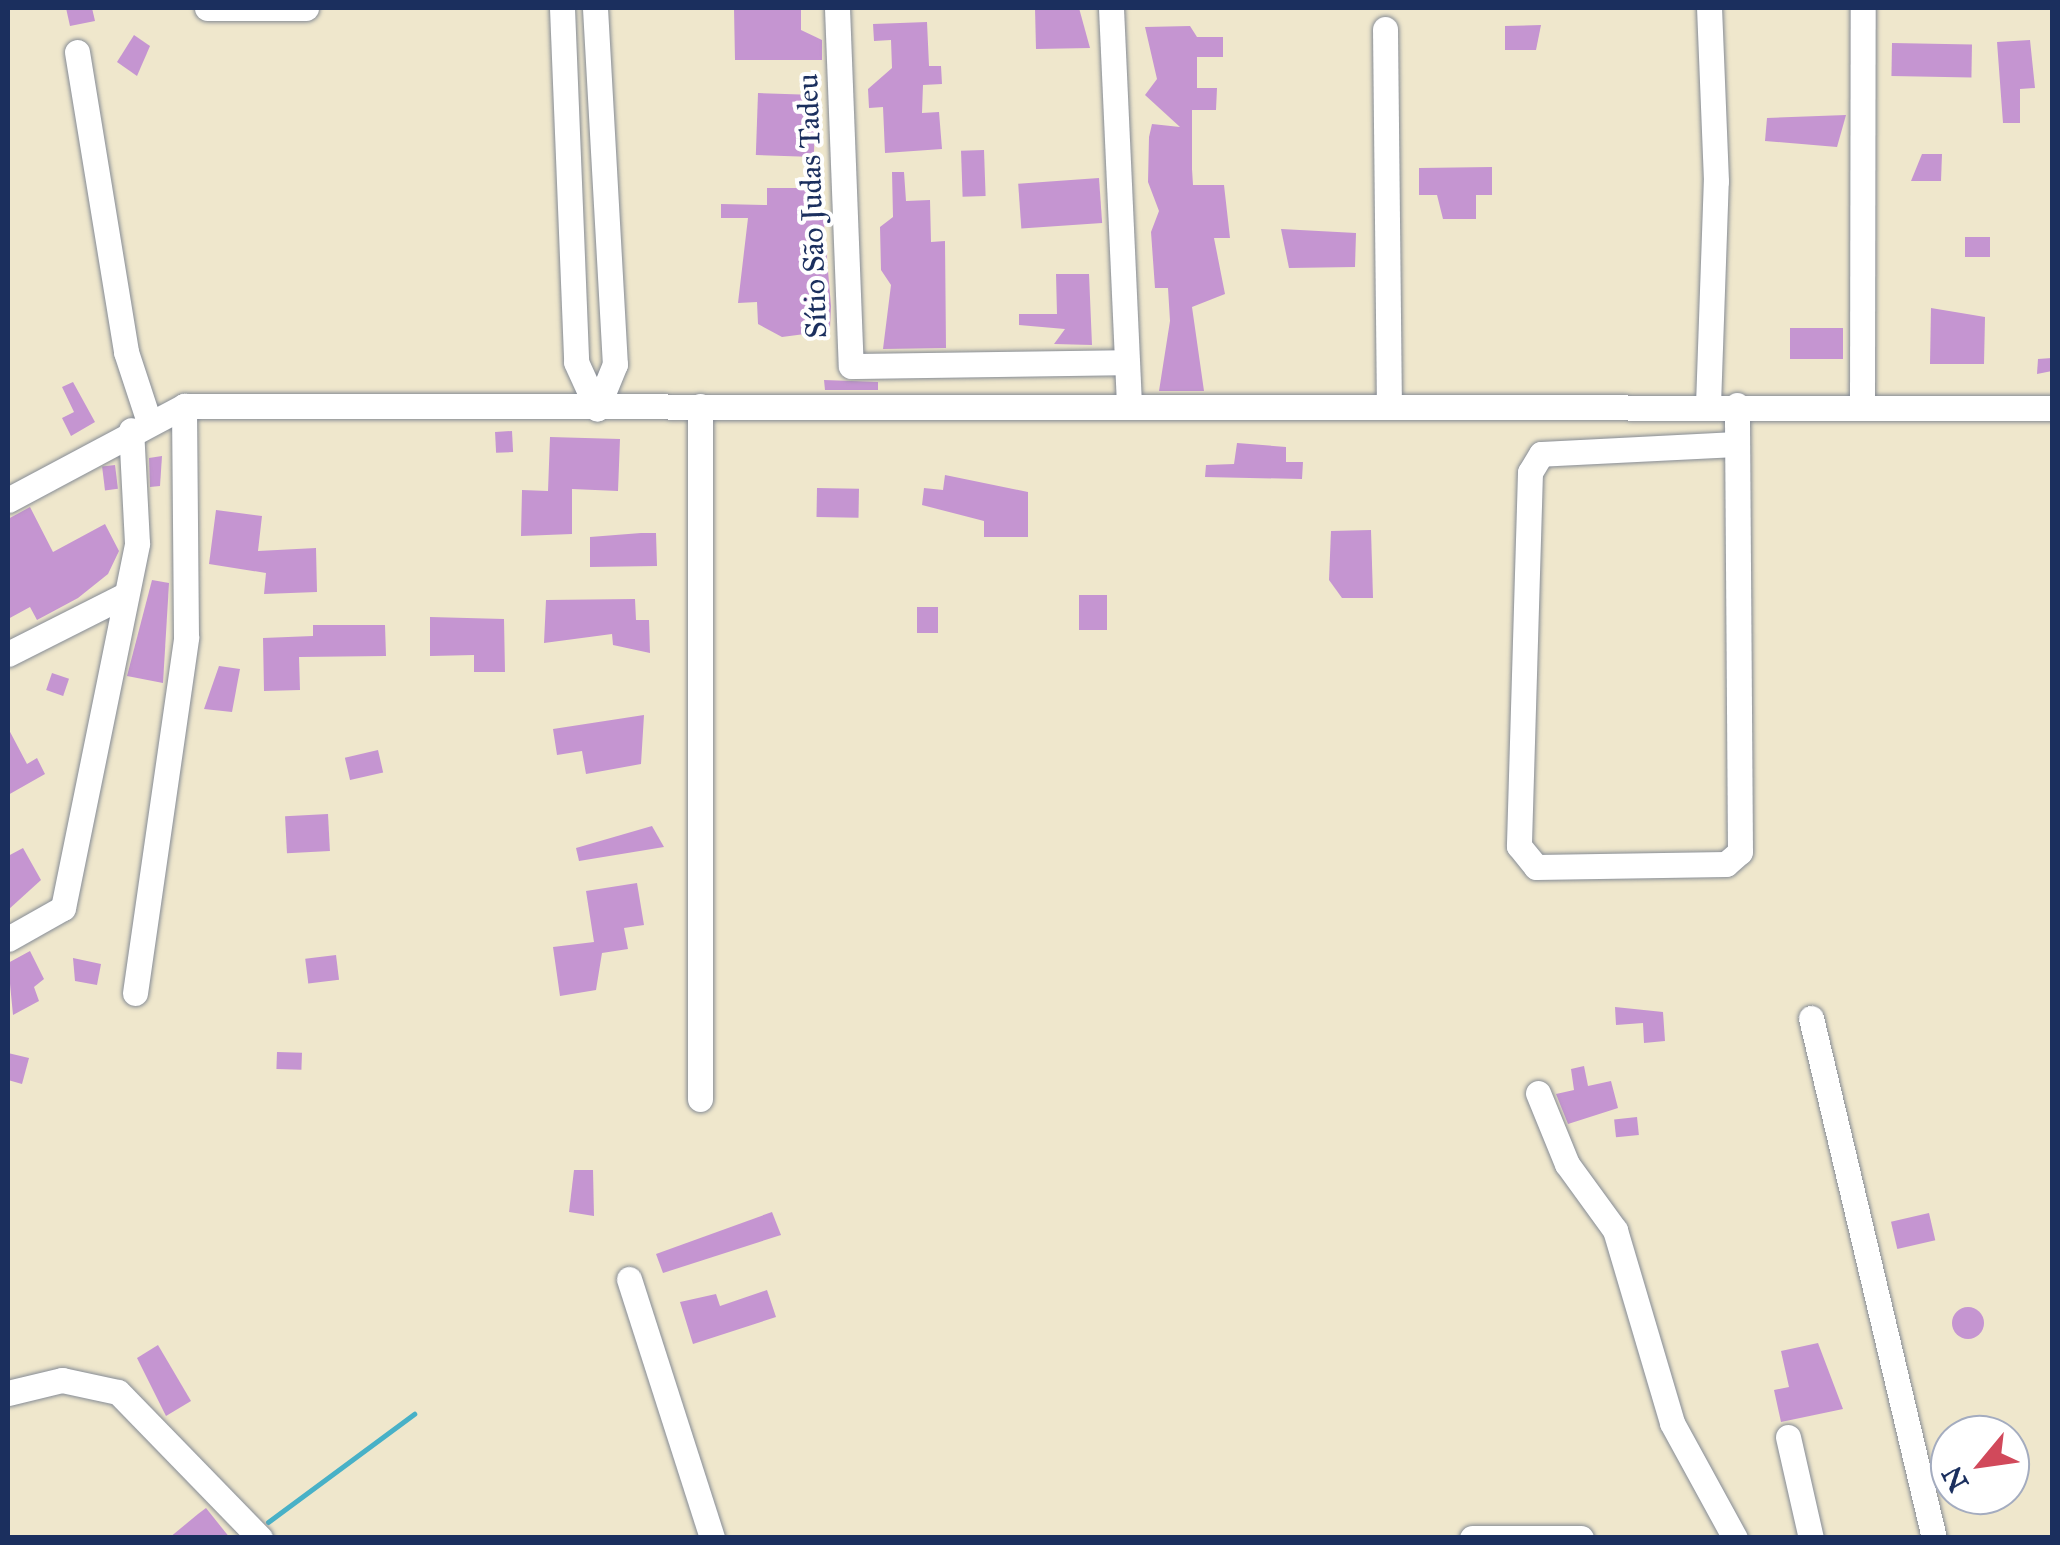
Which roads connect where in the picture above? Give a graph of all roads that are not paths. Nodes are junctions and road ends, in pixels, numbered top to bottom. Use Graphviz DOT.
graph roads {
  1 [pos="207,8"];
  2 [pos="306,8"];
  3 [pos="562,8"];
  4 [pos="595,8"];
  5 [pos="837,8"];
  6 [pos="1112,8"];
  7 [pos="1709,8"];
  8 [pos="1863,8"];
  9 [pos="1385,29"];
  10 [pos="77,52"];
  11 [pos="1127,362"];
  12 [pos="851,366"];
  13 [pos="1129,404"];
  14 [pos="851,405"];
  15 [pos="1708,405"];
  16 [pos="1737,405"];
  17 [pos="184,406"];
  18 [pos="700,406"];
  19 [pos="1388,406"];
  20 [pos="1862,406"];
  21 [pos="597,408"];
  22 [pos="2052,408"];
  23 [pos="139,424"];
  24 [pos="1736,444"];
  25 [pos="8,500"];
  26 [pos="125,595"];
  27 [pos="8,654"];
  28 [pos="8,938"];
  29 [pos="135,993"];
  30 [pos="1811,1018"];
  31 [pos="1538,1093"];
  32 [pos="700,1099"];
  33 [pos="629,1279"];
  34 [pos="8,1393"];
  35 [pos="1788,1437"];
  36 [pos="260,1538"];
  37 [pos="712,1538"];
  38 [pos="1472,1538"];
  39 [pos="1580,1538"];
  40 [pos="1735,1538"];
  41 [pos="1811,1538"];
  42 [pos="1934,1538"];
  1 -- 2 [label="street"];
  3 -- 21 [label="street"];
  4 -- 21 [label="street"];
  5 -- 12 [label="street, Sítio São Judas Tadeu"];
  6 -- 11 [label="street"];
  7 -- 15 [label="street"];
  8 -- 20 [label="street"];
  9 -- 19 [label="street"];
  10 -- 23 [label="street"];
  11 -- 12 [label="street, Sítio São Judas Tadeu"];
  11 -- 13 [label="street"];
  12 -- 14 [label="street"];
  13 -- 14 [label="street"];
  13 -- 19 [label="street"];
  14 -- 18 [label="street"];
  15 -- 16 [label="street"];
  15 -- 19 [label="street"];
  16 -- 20 [label="street"];
  16 -- 24 [label="street"];
  17 -- 21 [label="street"];
  17 -- 23 [label="street"];
  17 -- 29 [label="street"];
  18 -- 21 [label="street"];
  18 -- 32 [label="street"];
  20 -- 22 [label="street"];
  23 -- 25 [label="street"];
  23 -- 26 [label="street"];
  24 -- 24 [label="street"];
  26 -- 27 [label="street"];
  26 -- 28 [label="street"];
  30 -- 42 [label="street"];
  31 -- 40 [label="street"];
  33 -- 37 [label="street"];
  34 -- 36 [label="street"];
  35 -- 41 [label="street"];
  38 -- 39 [label="street"];
}
